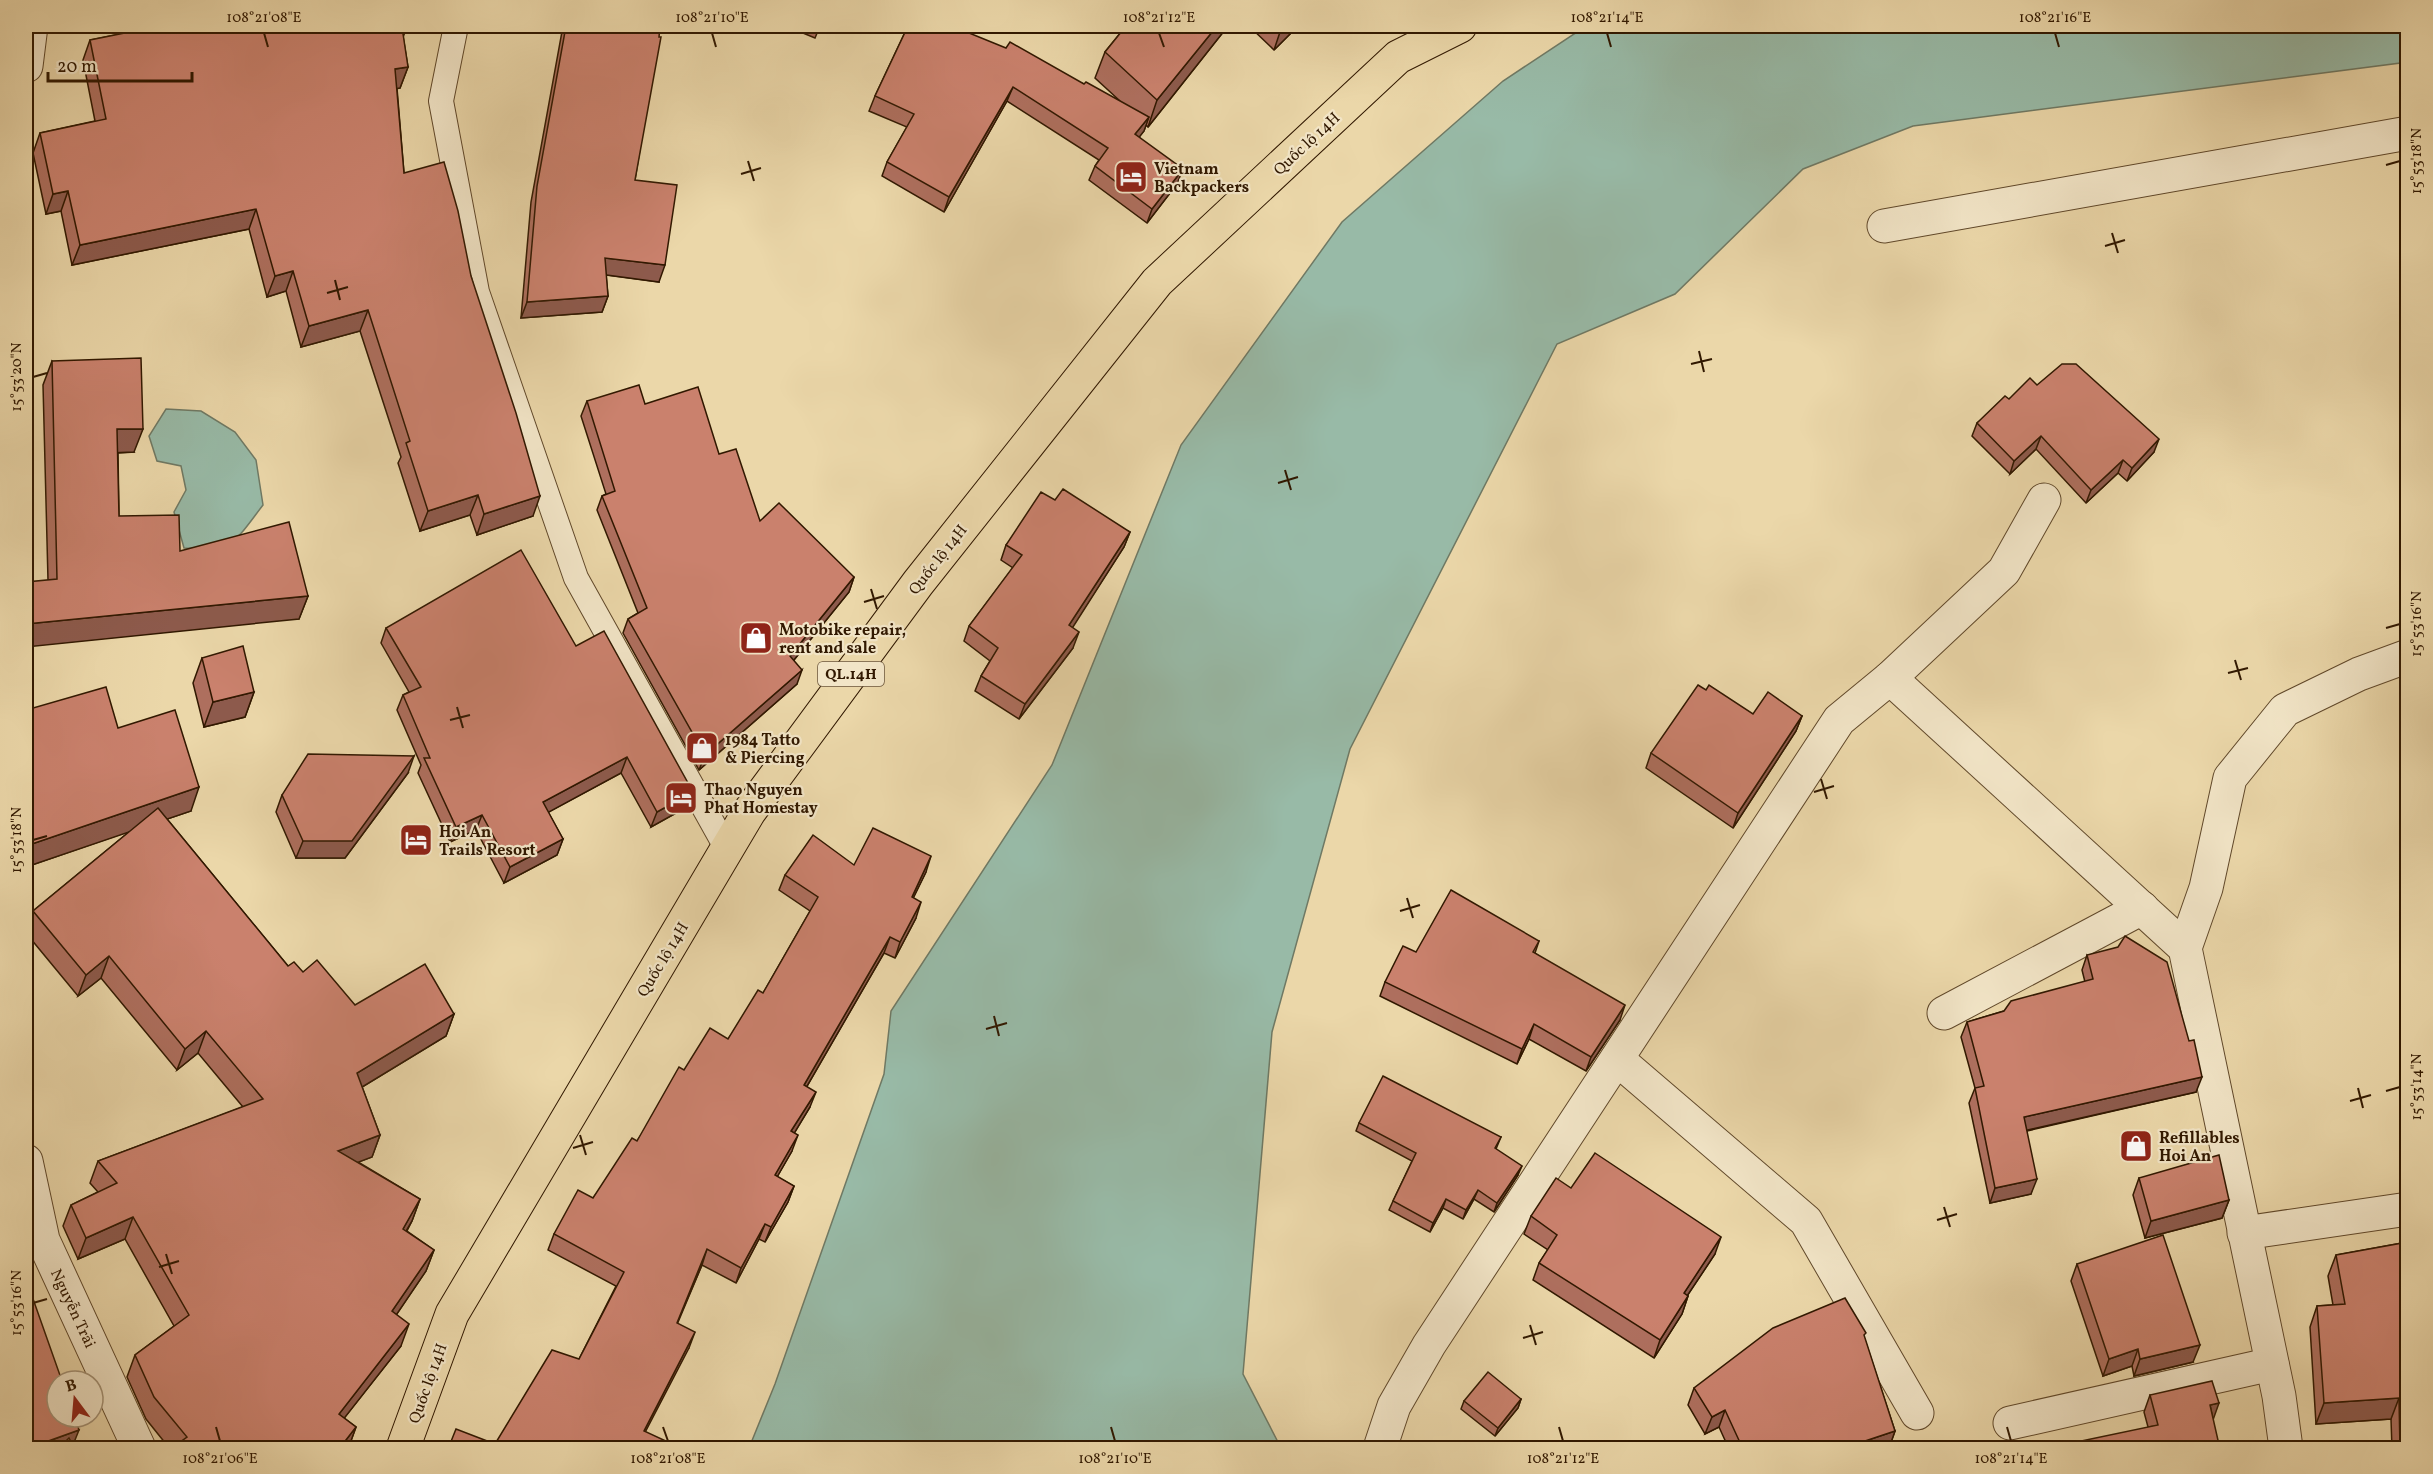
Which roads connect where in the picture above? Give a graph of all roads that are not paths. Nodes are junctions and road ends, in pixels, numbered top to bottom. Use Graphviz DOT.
graph roads {
  1 [pos="31,26"];
  2 [pos="456,26"];
  3 [pos="1460,26"];
  4 [pos="26,66"];
  5 [pos="2408,133"];
  6 [pos="1884,226"];
  7 [pos="2044,500"];
  8 [pos="2408,656"];
  9 [pos="1890,678"];
  10 [pos="727,849"];
  11 [pos="2142,908"];
  12 [pos="2185,948"];
  13 [pos="1944,1014"];
  14 [pos="1617,1059"];
  15 [pos="26,1161"];
  16 [pos="2408,1209"];
  17 [pos="2244,1233"];
  18 [pos="34,1245"];
  19 [pos="2272,1364"];
  20 [pos="1917,1413"];
  21 [pos="2010,1423"];
  22 [pos="139,1449"];
  23 [pos="403,1449"];
  24 [pos="1380,1449"];
  25 [pos="2286,1449"];
  1 -- 4 [label="street"];
  2 -- 10 [label="lane"];
  3 -- 10 [label="main road, Quốc lộ 14H / QL.14H"];
  5 -- 6 [label="street"];
  7 -- 9 [label="street"];
  8 -- 12 [label="street"];
  9 -- 11 [label="street"];
  9 -- 14 [label="street"];
  10 -- 23 [label="main road, Quốc lộ 14H / QL.14H"];
  11 -- 12 [label="street"];
  11 -- 13 [label="street"];
  12 -- 17 [label="street"];
  14 -- 20 [label="street"];
  14 -- 24 [label="street"];
  15 -- 18 [label="street, Nguyễn Trãi"];
  16 -- 17 [label="street"];
  17 -- 19 [label="street"];
  18 -- 22 [label="street, Nguyễn Trãi"];
  19 -- 21 [label="street"];
  19 -- 25 [label="street"];
}
